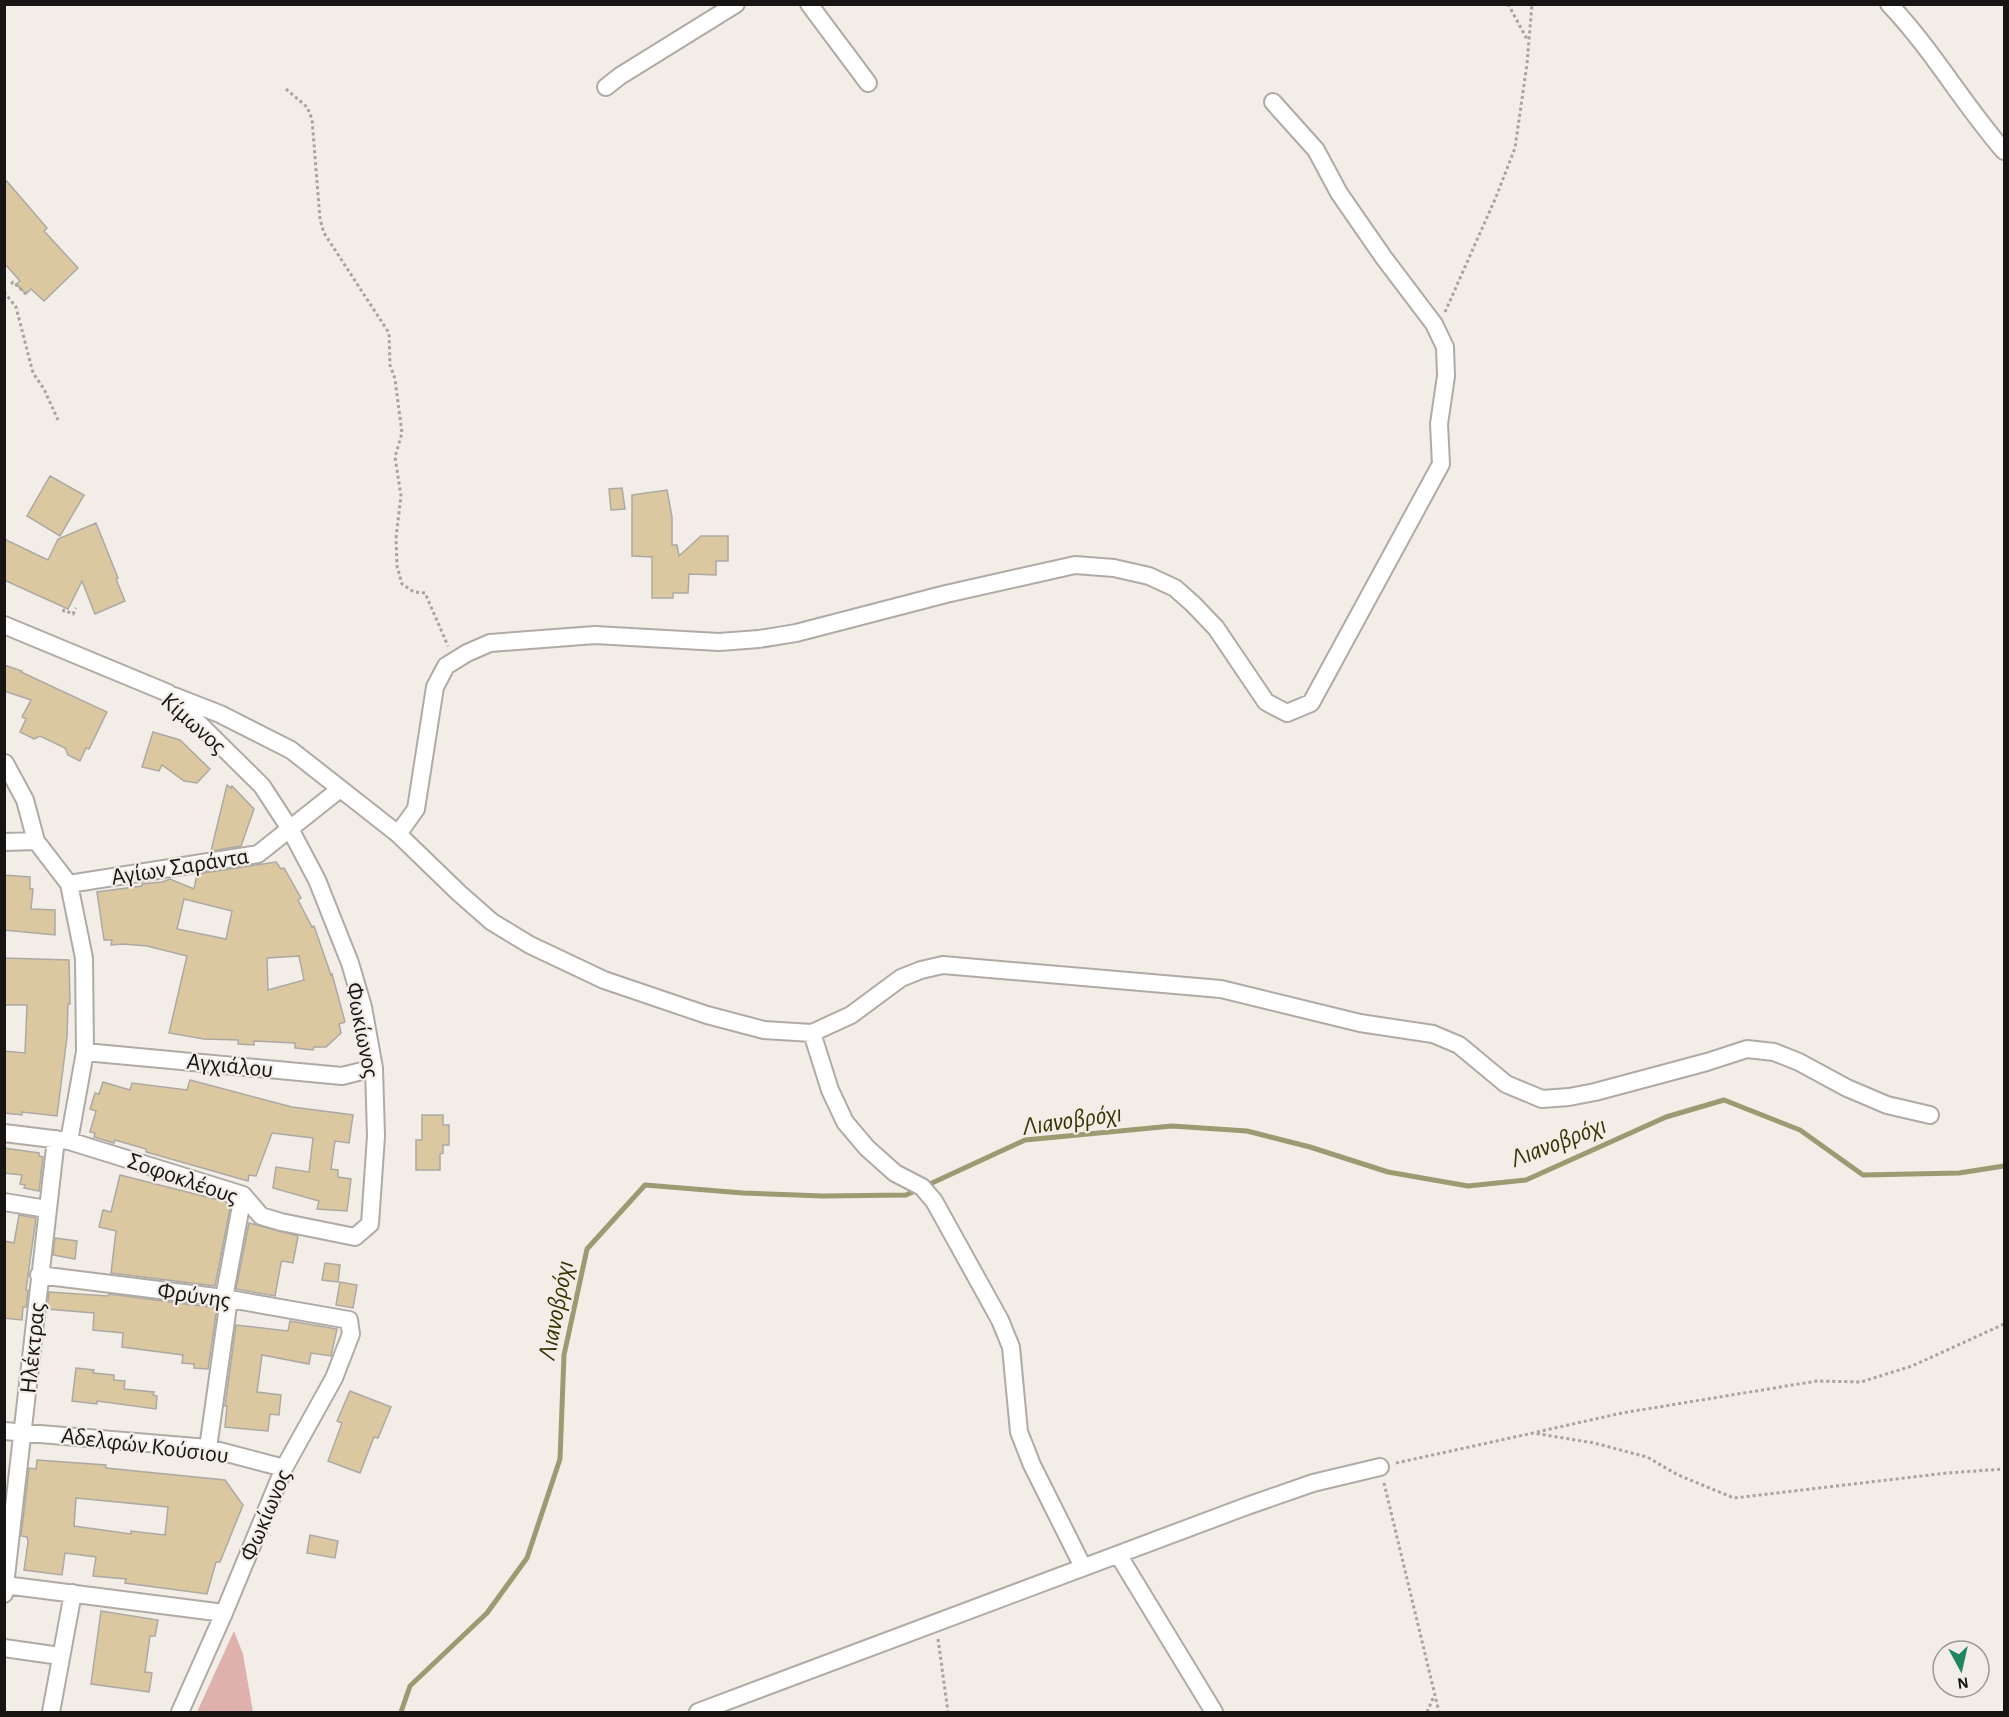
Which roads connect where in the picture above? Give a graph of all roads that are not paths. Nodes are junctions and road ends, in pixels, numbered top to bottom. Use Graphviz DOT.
graph roads {
  1 [pos="736,4"];
  2 [pos="809,4"];
  3 [pos="1888,4"];
  4 [pos="868,83"];
  5 [pos="606,87"];
  6 [pos="1273,102"];
  7 [pos="2004,151"];
  8 [pos="4,625"];
  9 [pos="168,693"];
  10 [pos="6,763"];
  11 [pos="340,789"];
  12 [pos="290,829"];
  13 [pos="398,834"];
  14 [pos="4,842"];
  15 [pos="36,842"];
  16 [pos="69,884"];
  17 [pos="812,1033"];
  18 [pos="85,1052"];
  19 [pos="374,1068"];
  20 [pos="1930,1115"];
  21 [pos="4,1133"];
  22 [pos="62,1140"];
  23 [pos="243,1195"];
  24 [pos="4,1202"];
  25 [pos="47,1209"];
  26 [pos="355,1237"];
  27 [pos="39,1275"];
  28 [pos="227,1299"];
  29 [pos="349,1320"];
  30 [pos="4,1431"];
  31 [pos="23,1432"];
  32 [pos="208,1448"];
  33 [pos="1380,1467"];
  34 [pos="284,1468"];
  35 [pos="1119,1556"];
  36 [pos="1083,1567"];
  37 [pos="5,1589"];
  38 [pos="73,1593"];
  39 [pos="224,1613"];
  40 [pos="4,1648"];
  41 [pos="60,1656"];
  42 [pos="51,1713"];
  43 [pos="180,1713"];
  44 [pos="698,1713"];
  45 [pos="1215,1713"];
  1 -- 5 [label="street"];
  2 -- 4 [label="street"];
  3 -- 7 [label="street"];
  6 -- 13 [label="street"];
  8 -- 9 [label="street, Κίμωνος"];
  9 -- 11 [label="street"];
  9 -- 12 [label="street, Κίμωνος"];
  10 -- 15 [label="street, Ηλέκτρας"];
  11 -- 12 [label="street, Αγίων Σαράντα"];
  11 -- 13 [label="street"];
  12 -- 16 [label="street, Αγίων Σαράντα"];
  12 -- 19 [label="street, Φωκίωνος"];
  13 -- 17 [label="street"];
  14 -- 15 [label="street"];
  15 -- 16 [label="street, Ηλέκτρας"];
  16 -- 18 [label="street, Ηλέκτρας"];
  17 -- 20 [label="street"];
  17 -- 36 [label="street"];
  18 -- 19 [label="street, Αγχιάλου"];
  18 -- 22 [label="street, Ηλέκτρας"];
  19 -- 26 [label="street, Φωκίωνος"];
  21 -- 22 [label="street, Σοφοκλέους"];
  22 -- 23 [label="street, Σοφοκλέους"];
  22 -- 25 [label="street, Ηλέκτρας"];
  23 -- 26 [label="street, Σοφοκλέους"];
  23 -- 28 [label="street"];
  24 -- 25 [label="street"];
  25 -- 27 [label="street, Ηλέκτρας"];
  27 -- 28 [label="street, Φρύνης"];
  27 -- 31 [label="street, Ηλέκτρας"];
  28 -- 29 [label="street, Φρύνης"];
  28 -- 32 [label="street"];
  29 -- 34 [label="street, Φωκίωνος"];
  30 -- 31 [label="street, Αδελφών Κούσιου"];
  31 -- 32 [label="street, Αδελφών Κούσιου"];
  31 -- 37 [label="street, Ηλέκτρας"];
  32 -- 34 [label="street, Αδελφών Κούσιου"];
  33 -- 35 [label="street"];
  34 -- 39 [label="street, Φωκίωνος"];
  35 -- 36 [label="street"];
  35 -- 45 [label="street"];
  36 -- 44 [label="street"];
  37 -- 38 [label="street"];
  38 -- 39 [label="street"];
  38 -- 41 [label="street"];
  39 -- 43 [label="street, Φωκίωνος"];
  40 -- 41 [label="street"];
  41 -- 42 [label="street"];
}
